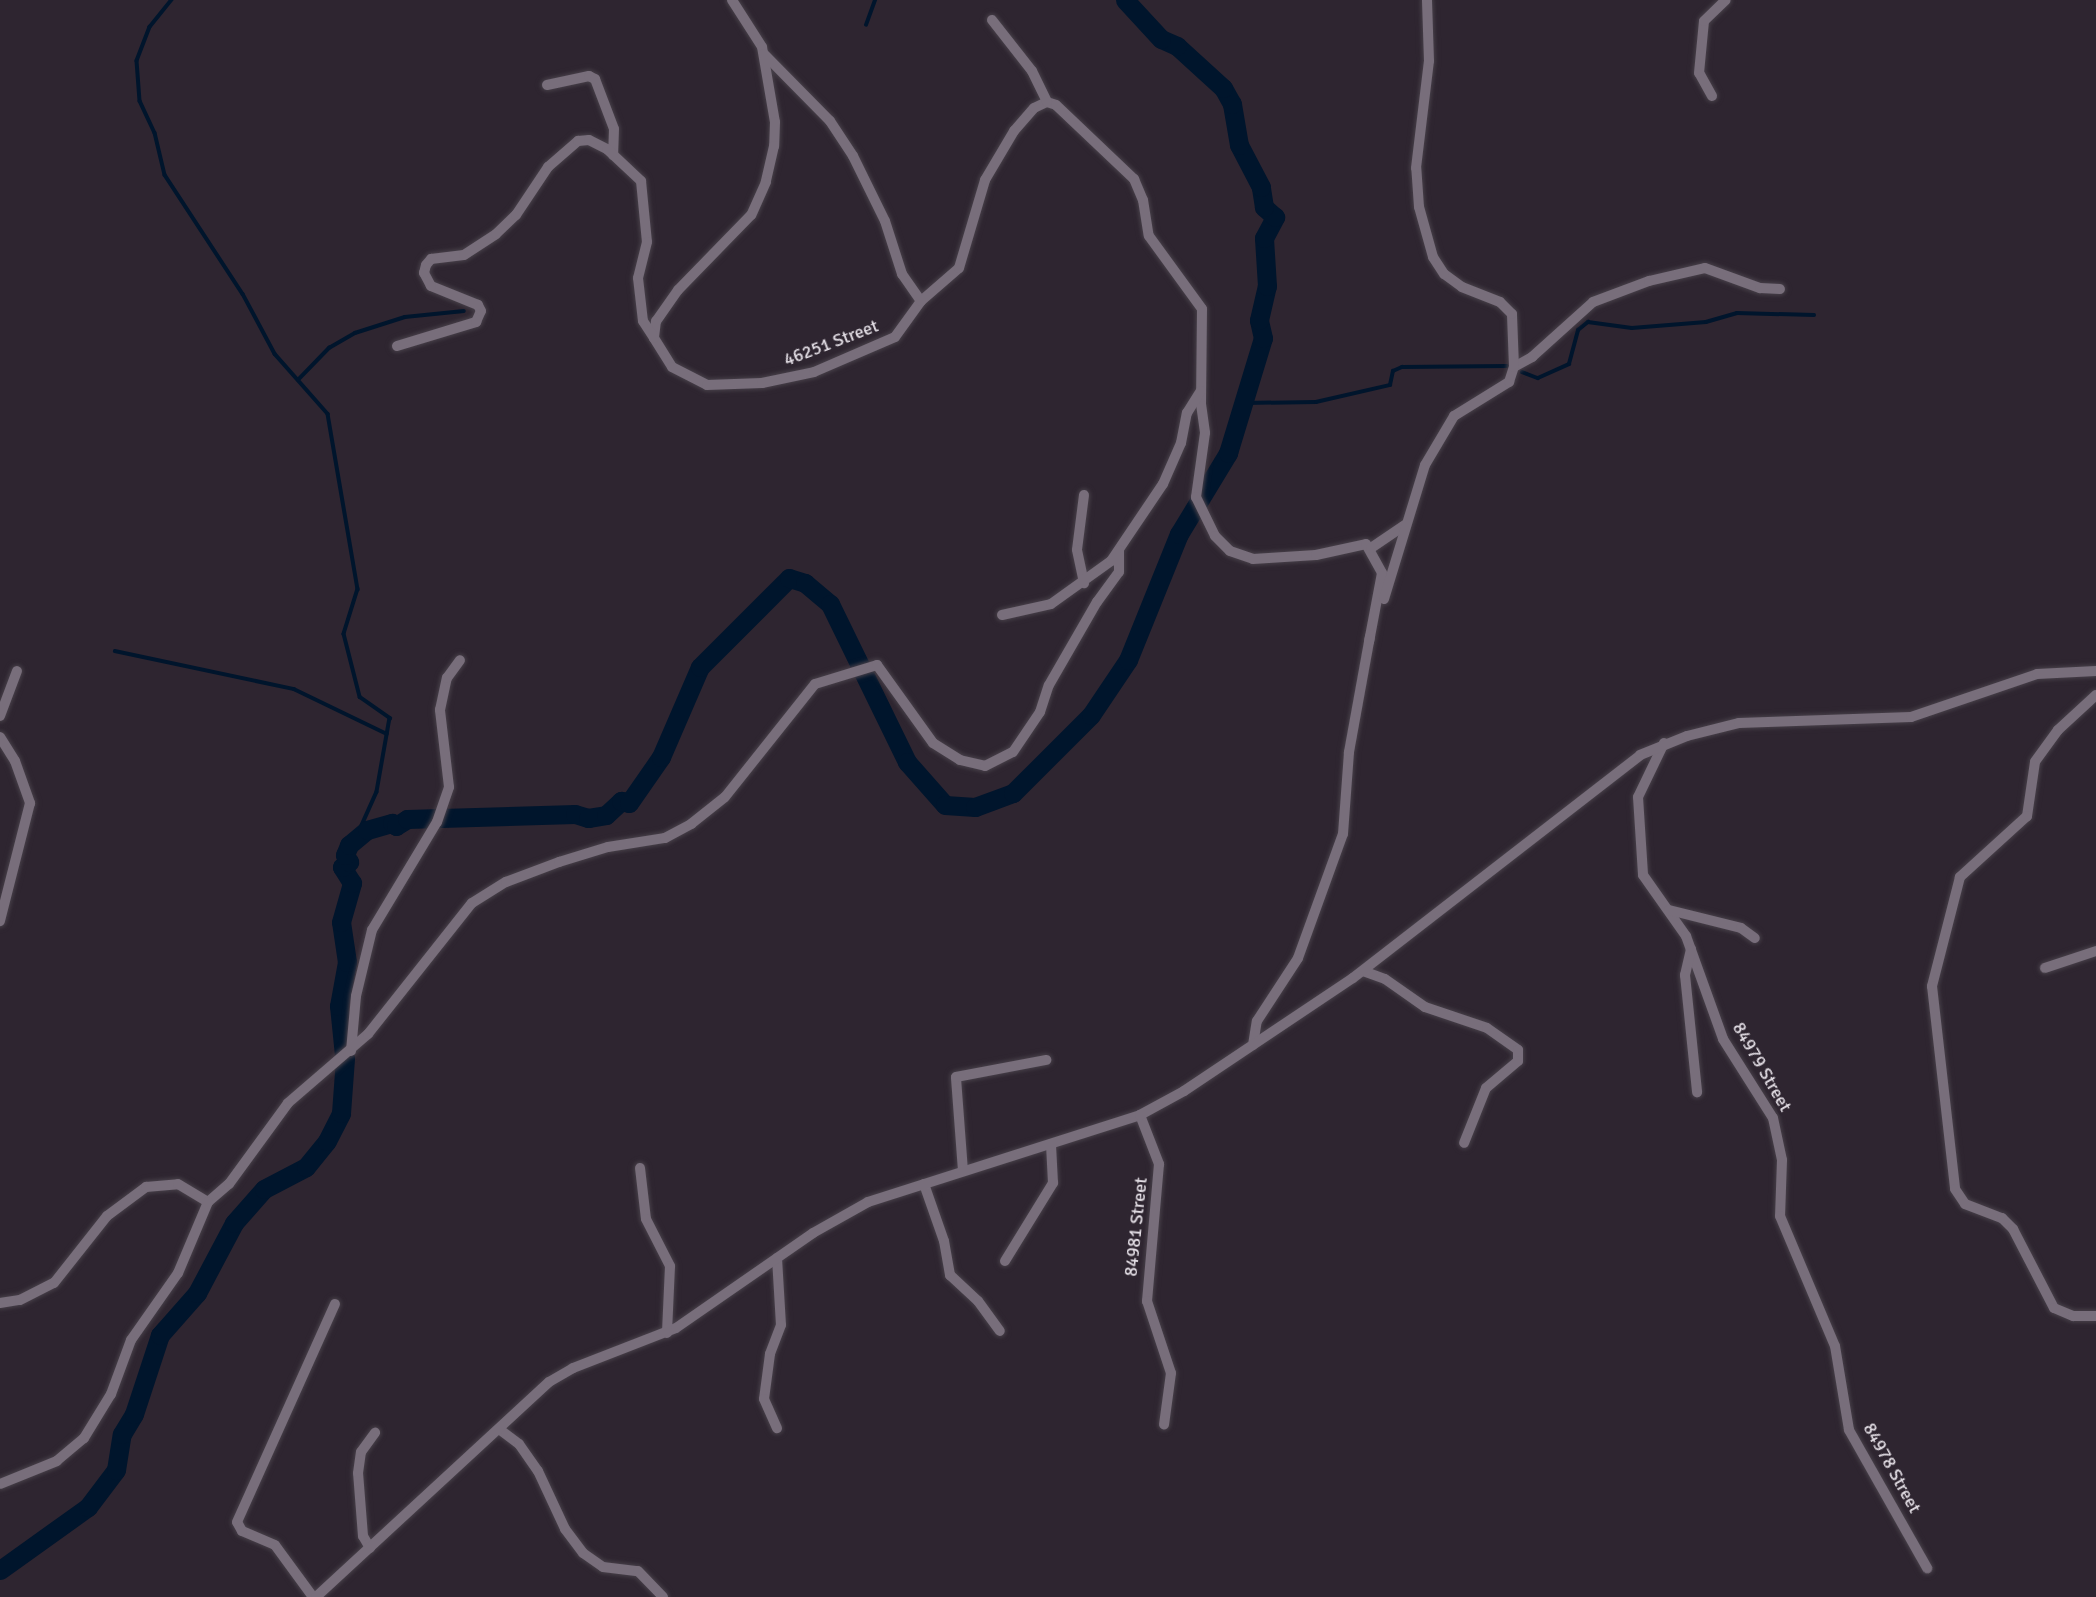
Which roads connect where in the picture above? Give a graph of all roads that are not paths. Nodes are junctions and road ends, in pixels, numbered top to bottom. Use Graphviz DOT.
graph roads {
  1 [pos="732,0"];
  2 [pos="1427,0"];
  3 [pos="1726,0"];
  4 [pos="992,20"];
  5 [pos="762,52"];
  6 [pos="547,85"];
  7 [pos="1712,96"];
  8 [pos="1047,102"];
  9 [pos="613,155"];
  10 [pos="1780,289"];
  11 [pos="922,301"];
  12 [pos="654,338"];
  13 [pos="397,346"];
  14 [pos="1514,367"];
  15 [pos="1201,391"];
  16 [pos="1084,495"];
  17 [pos="1405,525"];
  18 [pos="1371,548"];
  19 [pos="1119,550"];
  20 [pos="1084,583"];
  21 [pos="1002,615"];
  22 [pos="1369,642"];
  23 [pos="460,660"];
  24 [pos="18,671"];
  25 [pos="2096,671"];
  26 [pos="2096,695"];
  27 [pos="0,716"];
  28 [pos="0,737"];
  29 [pos="1664,743"];
  30 [pos="1669,910"];
  31 [pos="0,921"];
  32 [pos="1755,938"];
  33 [pos="1690,949"];
  34 [pos="2096,951"];
  35 [pos="2045,968"];
  36 [pos="1363,971"];
  37 [pos="1253,1045"];
  38 [pos="351,1051"];
  39 [pos="1046,1060"];
  40 [pos="1697,1092"];
  41 [pos="1140,1115"];
  42 [pos="1464,1143"];
  43 [pos="1051,1144"];
  44 [pos="640,1168"];
  45 [pos="963,1171"];
  46 [pos="924,1184"];
  47 [pos="208,1202"];
  48 [pos="777,1258"];
  49 [pos="1005,1261"];
  50 [pos="0,1303"];
  51 [pos="335,1304"];
  52 [pos="2096,1316"];
  53 [pos="1000,1331"];
  54 [pos="667,1333"];
  55 [pos="1840,1380"];
  56 [pos="1164,1425"];
  57 [pos="777,1428"];
  58 [pos="499,1429"];
  59 [pos="375,1433"];
  60 [pos="0,1484"];
  61 [pos="370,1548"];
  62 [pos="1927,1568"];
  63 [pos="314,1597"];
  64 [pos="663,1597"];
  1 -- 5 [label="street"];
  2 -- 14 [label="street"];
  3 -- 7 [label="street"];
  4 -- 8 [label="street"];
  5 -- 11 [label="street"];
  5 -- 12 [label="street"];
  6 -- 9 [label="street"];
  8 -- 11 [label="street, 46251 Street"];
  8 -- 15 [label="street"];
  9 -- 12 [label="street, 46251 Street"];
  9 -- 13 [label="street, 46251 Street"];
  10 -- 14 [label="street"];
  11 -- 12 [label="street, 46251 Street"];
  14 -- 17 [label="street"];
  15 -- 18 [label="street"];
  15 -- 19 [label="street"];
  16 -- 20 [label="street"];
  17 -- 18 [label="street"];
  17 -- 22 [label="street"];
  18 -- 22 [label="street"];
  19 -- 20 [label="street"];
  19 -- 38 [label="street"];
  20 -- 21 [label="street"];
  22 -- 37 [label="street"];
  23 -- 38 [label="street"];
  24 -- 27 [label="street"];
  25 -- 29 [label="street"];
  26 -- 52 [label="street"];
  28 -- 31 [label="street"];
  29 -- 30 [label="street, 84979 Street"];
  29 -- 36 [label="street"];
  30 -- 32 [label="street"];
  30 -- 33 [label="street, 84979 Street"];
  33 -- 40 [label="street"];
  33 -- 55 [label="street, 84979 Street"];
  34 -- 35 [label="street"];
  36 -- 37 [label="street"];
  36 -- 42 [label="street"];
  37 -- 41 [label="street"];
  38 -- 47 [label="street"];
  39 -- 45 [label="street"];
  41 -- 43 [label="street"];
  41 -- 56 [label="street, 84981 Street"];
  43 -- 45 [label="street"];
  43 -- 49 [label="street"];
  44 -- 54 [label="street"];
  45 -- 46 [label="street"];
  46 -- 48 [label="street"];
  46 -- 53 [label="street"];
  47 -- 50 [label="street"];
  47 -- 60 [label="street"];
  48 -- 54 [label="street"];
  48 -- 57 [label="street"];
  51 -- 63 [label="street"];
  54 -- 58 [label="street"];
  55 -- 62 [label="street, 84978 Street"];
  58 -- 61 [label="street"];
  58 -- 64 [label="street"];
  59 -- 61 [label="street"];
  61 -- 63 [label="street"];
}
